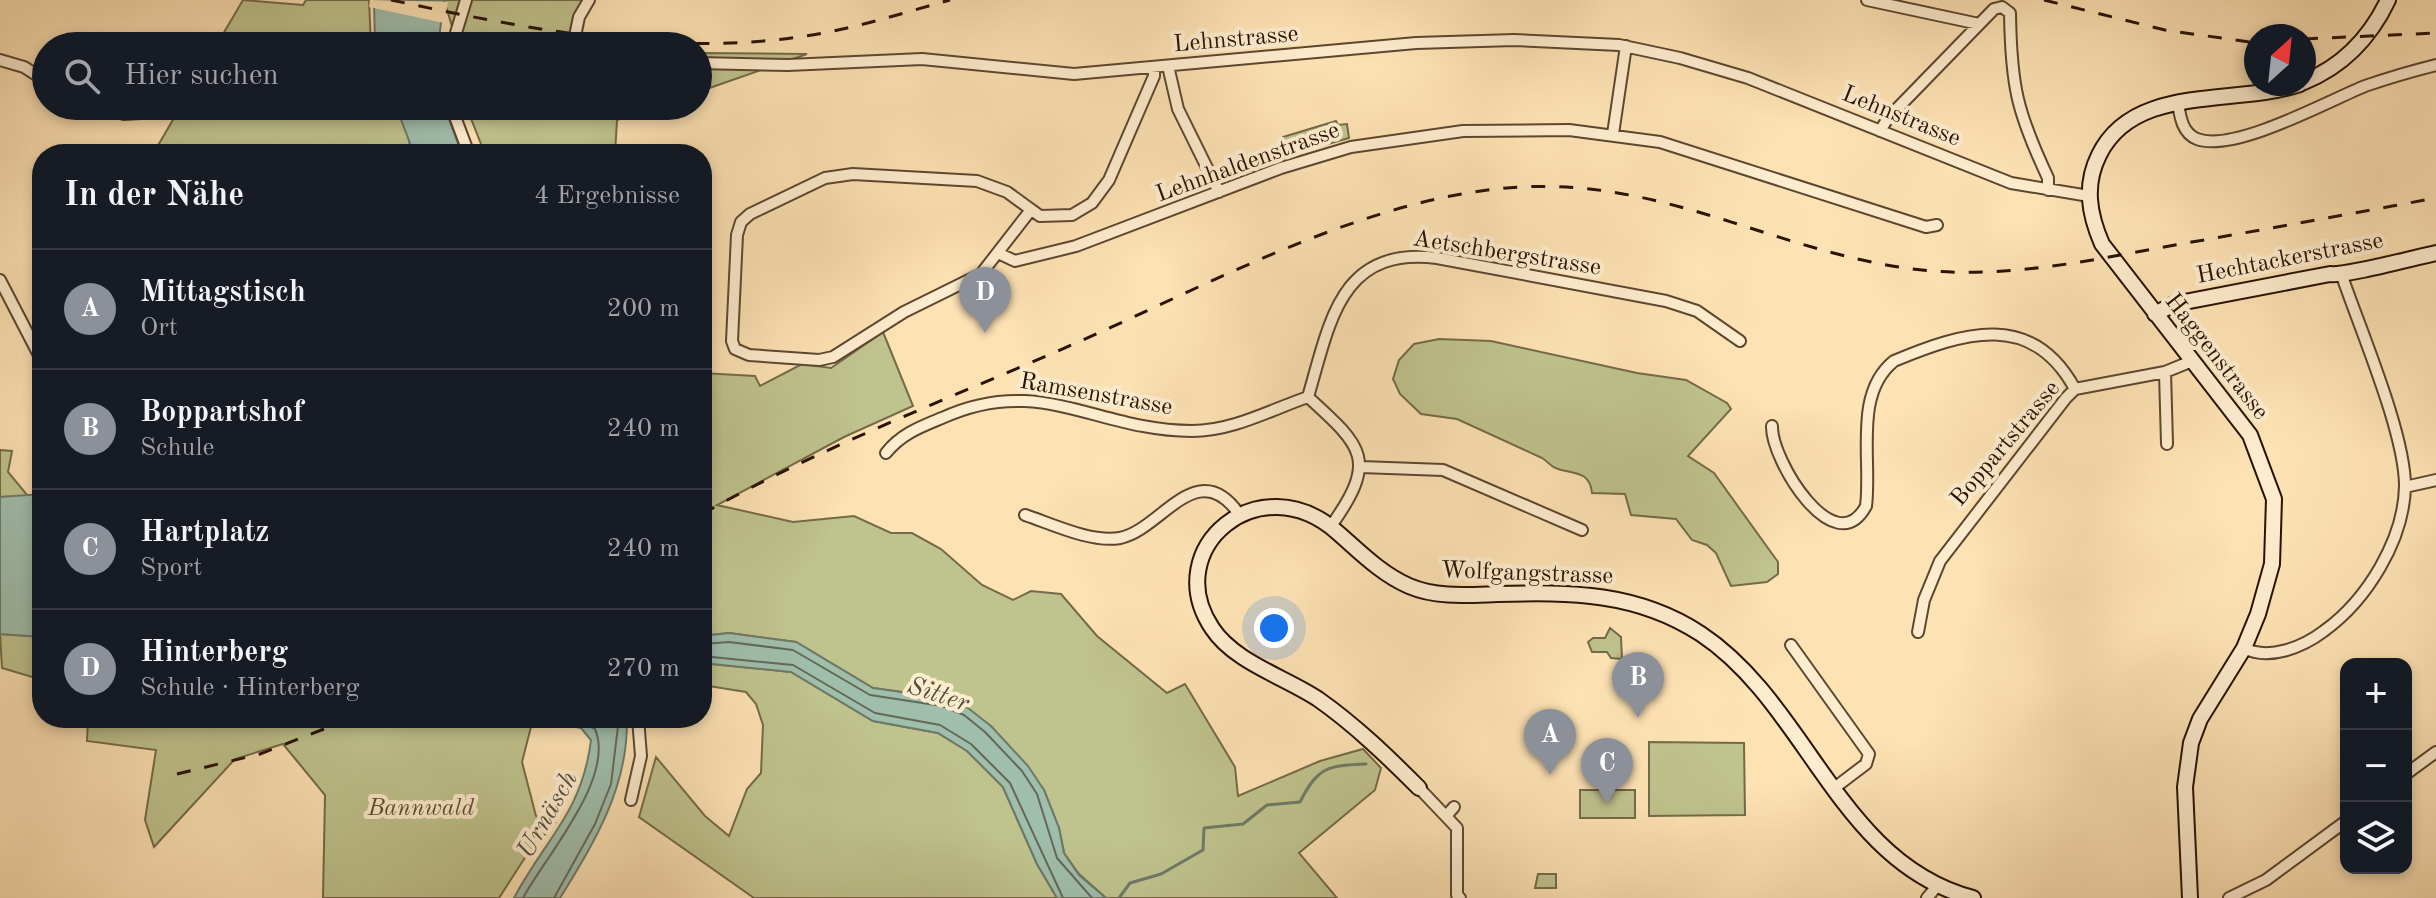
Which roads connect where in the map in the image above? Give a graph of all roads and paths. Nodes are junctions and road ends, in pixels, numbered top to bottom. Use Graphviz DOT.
graph roads {
  1 [pos="466,0"];
  2 [pos="589,0"];
  3 [pos="1867,0"];
  4 [pos="2388,0"];
  5 [pos="1979,24"];
  6 [pos="456,32"];
  7 [pos="576,32"];
  8 [pos="1626,46"];
  9 [pos="0,60"];
  10 [pos="712,63"];
  11 [pos="2436,65"];
  12 [pos="1168,66"];
  13 [pos="1154,68"];
  14 [pos="32,72"];
  15 [pos="2316,76"];
  16 [pos="2250,96"];
  17 [pos="2178,103"];
  18 [pos="456,120"];
  19 [pos="1880,131"];
  20 [pos="1613,134"];
  21 [pos="465,144"];
  22 [pos="2048,190"];
  23 [pos="1219,192"];
  24 [pos="2089,196"];
  25 [pos="1030,211"];
  26 [pos="1937,225"];
  27 [pos="998,253"];
  28 [pos="2436,253"];
  29 [pos="2342,276"];
  30 [pos="0,280"];
  31 [pos="2155,314"];
  32 [pos="1740,341"];
  33 [pos="32,342"];
  34 [pos="2192,361"];
  35 [pos="2165,372"];
  36 [pos="2075,389"];
  37 [pos="1308,397"];
  38 [pos="1772,426"];
  39 [pos="2167,444"];
  40 [pos="886,453"];
  41 [pos="1361,467"];
  42 [pos="2436,480"];
  43 [pos="2405,487"];
  44 [pos="1239,514"];
  45 [pos="1025,515"];
  46 [pos="1331,526"];
  47 [pos="1582,530"];
  48 [pos="1918,632"];
  49 [pos="1791,645"];
  50 [pos="2244,648"];
  51 [pos="639,728"];
  52 [pos="2436,752"];
  53 [pos="2412,770"];
  54 [pos="1419,788"];
  55 [pos="1833,789"];
  56 [pos="631,800"];
  57 [pos="1454,807"];
  58 [pos="1446,816"];
  59 [pos="2340,825"];
  60 [pos="1938,885"];
  61 [pos="1459,896"];
  62 [pos="1927,898"];
  63 [pos="1973,898"];
  64 [pos="2190,898"];
  65 [pos="2229,898"];
  1 -- 6 [label="street"];
  2 -- 7 [label="street"];
  3 -- 5 [label="street"];
  4 -- 15 [label="street, Haggenstrasse"];
  5 -- 19 [label="street"];
  5 -- 22 [label="street"];
  8 -- 12 [label="street, Lehnstrasse"];
  8 -- 19 [label="street, Lehnstrasse"];
  8 -- 20 [label="street"];
  9 -- 14 [label="street"];
  10 -- 13 [label="street, Lehnstrasse"];
  11 -- 17 [label="street"];
  12 -- 13 [label="street, Lehnstrasse"];
  12 -- 23 [label="street"];
  13 -- 25 [label="street"];
  16 -- 17 [label="street, Haggenstrasse"];
  17 -- 24 [label="street, Haggenstrasse"];
  18 -- 21 [label="street"];
  19 -- 22 [label="street, Lehnstrasse"];
  20 -- 23 [label="street, Lehnhaldenstrasse"];
  20 -- 26 [label="street, Lehnhaldenstrasse"];
  22 -- 24 [label="street, Lehnstrasse"];
  23 -- 27 [label="street, Lehnhaldenstrasse"];
  24 -- 31 [label="street, Haggenstrasse"];
  25 -- 27 [label="street"];
  25 -- 27 [label="street"];
  28 -- 29 [label="street, Hechtackerstrasse"];
  29 -- 31 [label="street, Hechtackerstrasse"];
  29 -- 43 [label="street"];
  30 -- 33 [label="street"];
  31 -- 34 [label="street, Haggenstrasse"];
  32 -- 37 [label="street, Aetschbergstrasse"];
  34 -- 35 [label="street, Boppartstrasse"];
  34 -- 50 [label="street, Haggenstrasse"];
  35 -- 36 [label="street, Boppartstrasse"];
  35 -- 39 [label="street"];
  36 -- 38 [label="street"];
  36 -- 48 [label="street, Boppartstrasse"];
  37 -- 40 [label="street, Ramsenstrasse"];
  37 -- 41 [label="street"];
  41 -- 46 [label="street"];
  41 -- 47 [label="street"];
  42 -- 43 [label="street"];
  43 -- 50 [label="street"];
  44 -- 45 [label="street"];
  44 -- 46 [label="street, Wolfgangstrasse"];
  44 -- 54 [label="street"];
  46 -- 55 [label="street, Wolfgangstrasse"];
  49 -- 55 [label="street"];
  50 -- 64 [label="street, Haggenstrasse"];
  51 -- 56 [label="street"];
  52 -- 53 [label="street"];
  54 -- 58 [label="street"];
  55 -- 60 [label="street, Wolfgangstrasse"];
  57 -- 58 [label="street"];
  58 -- 61 [label="street"];
  59 -- 65 [label="street"];
  60 -- 62 [label="street"];
  60 -- 63 [label="street, Wolfgangstrasse"];
}
